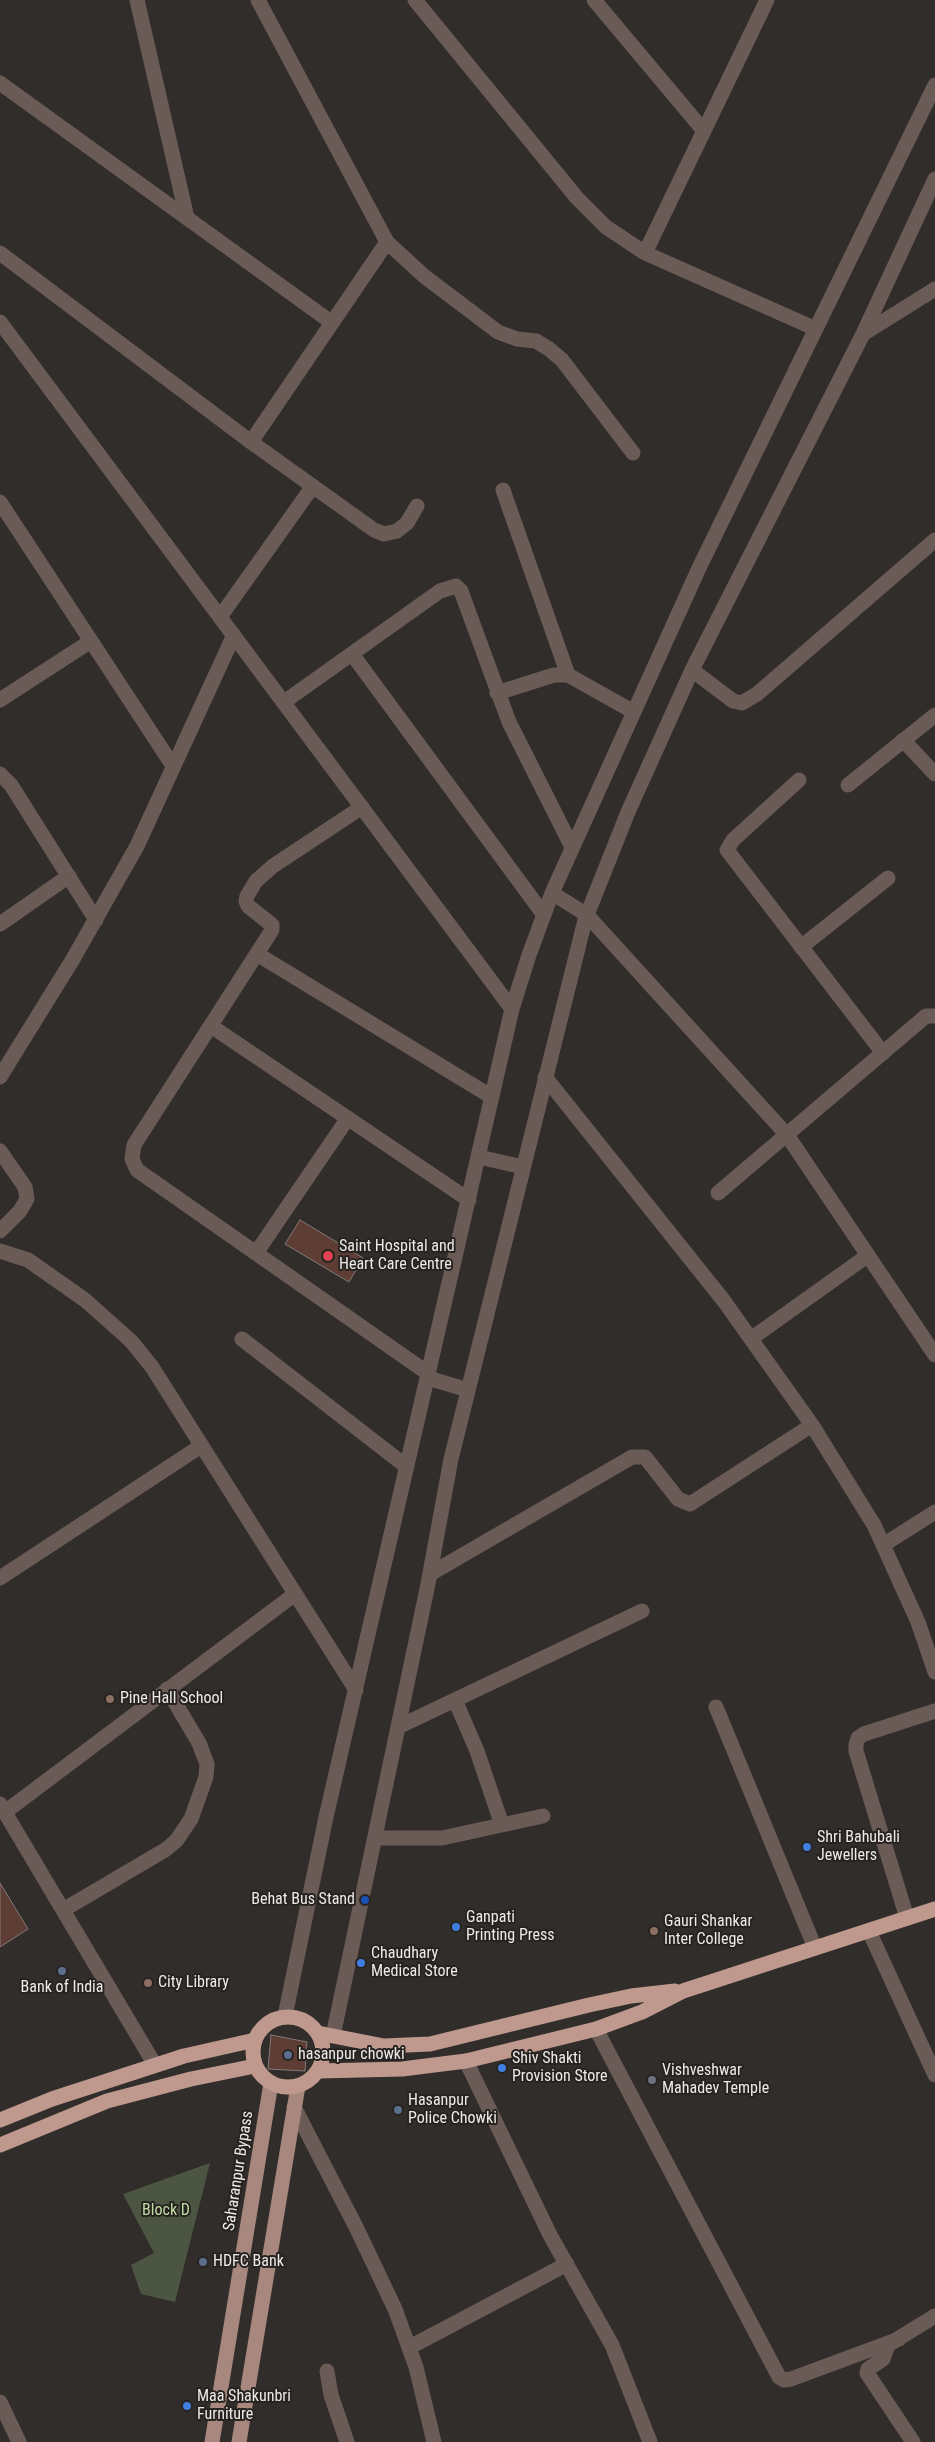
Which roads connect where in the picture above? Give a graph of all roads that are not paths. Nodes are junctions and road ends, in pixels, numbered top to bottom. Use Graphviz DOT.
graph roads {
  1 [pos="137,0"];
  2 [pos="258,0"];
  3 [pos="415,0"];
  4 [pos="594,0"];
  5 [pos="767,0"];
  6 [pos="0,83"];
  7 [pos="935,85"];
  8 [pos="931,104"];
  9 [pos="704,131"];
  10 [pos="935,179"];
  11 [pos="187,218"];
  12 [pos="387,242"];
  13 [pos="0,253"];
  14 [pos="645,253"];
  15 [pos="935,289"];
  16 [pos="0,322"];
  17 [pos="331,322"];
  18 [pos="816,329"];
  19 [pos="863,334"];
  20 [pos="251,442"];
  21 [pos="633,453"];
  22 [pos="313,486"];
  23 [pos="503,490"];
  24 [pos="1,504"];
  25 [pos="417,506"];
  26 [pos="935,540"];
  27 [pos="220,617"];
  28 [pos="234,635"];
  29 [pos="91,641"];
  30 [pos="352,654"];
  31 [pos="692,670"];
  32 [pos="568,675"];
  33 [pos="497,693"];
  34 [pos="0,700"];
  35 [pos="284,702"];
  36 [pos="634,712"];
  37 [pos="935,715"];
  38 [pos="903,740"];
  39 [pos="173,766"];
  40 [pos="0,774"];
  41 [pos="935,774"];
  42 [pos="799,780"];
  43 [pos="848,785"];
  44 [pos="362,807"];
  45 [pos="572,848"];
  46 [pos="69,876"];
  47 [pos="888,878"];
  48 [pos="557,897"];
  49 [pos="583,912"];
  50 [pos="544,915"];
  51 [pos="96,920"];
  52 [pos="0,924"];
  53 [pos="801,947"];
  54 [pos="257,954"];
  55 [pos="512,1009"];
  56 [pos="932,1014"];
  57 [pos="211,1026"];
  58 [pos="883,1053"];
  59 [pos="545,1076"];
  60 [pos="0,1078"];
  61 [pos="492,1097"];
  62 [pos="348,1118"];
  63 [pos="787,1135"];
  64 [pos="0,1151"];
  65 [pos="485,1158"];
  66 [pos="519,1166"];
  67 [pos="718,1193"];
  68 [pos="469,1200"];
  69 [pos="0,1231"];
  70 [pos="0,1251"];
  71 [pos="256,1253"];
  72 [pos="867,1256"];
  73 [pos="752,1338"];
  74 [pos="242,1339"];
  75 [pos="935,1355"];
  76 [pos="432,1378"];
  77 [pos="463,1389"];
  78 [pos="812,1425"];
  79 [pos="201,1446"];
  80 [pos="407,1467"];
  81 [pos="935,1512"];
  82 [pos="883,1544"];
  83 [pos="430,1574"];
  84 [pos="0,1578"];
  85 [pos="295,1594"];
  86 [pos="642,1611"];
  87 [pos="935,1672"];
  88 [pos="167,1689"];
  89 [pos="356,1690"];
  90 [pos="455,1700"];
  91 [pos="716,1707"];
  92 [pos="935,1711"];
  93 [pos="398,1727"];
  94 [pos="2,1808"];
  95 [pos="543,1816"];
  96 [pos="502,1825"];
  97 [pos="375,1838"];
  98 [pos="935,1909"];
  99 [pos="63,1910"];
  100 [pos="907,1918"];
  101 [pos="869,1931"];
  102 [pos="815,1948"];
  103 [pos="683,1991"];
  104 [pos="285,2016"];
  105 [pos="596,2028"];
  106 [pos="326,2034"];
  107 [pos="254,2040"];
  108 [pos="466,2062"];
  109 [pos="155,2065"];
  110 [pos="255,2066"];
  111 [pos="319,2071"];
  112 [pos="935,2075"];
  113 [pos="271,2083"];
  114 [pos="298,2086"];
  115 [pos="294,2107"];
  116 [pos="0,2120"];
  117 [pos="0,2146"];
  118 [pos="567,2264"];
  119 [pos="935,2316"];
  120 [pos="899,2339"];
  121 [pos="410,2347"];
  122 [pos="327,2371"];
  123 [pos="0,2402"];
  124 [pos="5,2426"];
  125 [pos="19,2442"];
  126 [pos="212,2442"];
  127 [pos="239,2442"];
  128 [pos="347,2442"];
  129 [pos="434,2442"];
  130 [pos="650,2442"];
  131 [pos="913,2442"];
  1 -- 11 [label="street"];
  2 -- 12 [label="street"];
  3 -- 14 [label="street"];
  4 -- 9 [label="street"];
  5 -- 9 [label="street"];
  6 -- 11 [label="street"];
  7 -- 8 [label="street"];
  8 -- 18 [label="street"];
  9 -- 14 [label="street"];
  10 -- 19 [label="street"];
  11 -- 17 [label="street"];
  12 -- 17 [label="street"];
  12 -- 21 [label="street"];
  13 -- 20 [label="street"];
  14 -- 18 [label="street"];
  15 -- 19 [label="street"];
  16 -- 27 [label="street"];
  17 -- 20 [label="street"];
  18 -- 36 [label="street"];
  19 -- 31 [label="street"];
  20 -- 22 [label="street"];
  22 -- 25 [label="street"];
  22 -- 27 [label="street"];
  23 -- 32 [label="street"];
  24 -- 29 [label="street"];
  26 -- 31 [label="street"];
  27 -- 28 [label="street"];
  28 -- 35 [label="street"];
  28 -- 39 [label="street"];
  29 -- 34 [label="street"];
  29 -- 39 [label="street"];
  30 -- 33 [label="street"];
  30 -- 35 [label="street"];
  30 -- 50 [label="street"];
  31 -- 49 [label="street"];
  32 -- 33 [label="street"];
  32 -- 36 [label="street"];
  33 -- 45 [label="street"];
  35 -- 44 [label="street"];
  36 -- 45 [label="street"];
  37 -- 38 [label="street"];
  38 -- 41 [label="street"];
  38 -- 43 [label="street"];
  39 -- 51 [label="street"];
  40 -- 46 [label="street"];
  42 -- 53 [label="street"];
  44 -- 54 [label="street"];
  44 -- 55 [label="street"];
  45 -- 48 [label="street"];
  46 -- 51 [label="street"];
  46 -- 52 [label="street"];
  47 -- 53 [label="street"];
  48 -- 49 [label="street"];
  48 -- 50 [label="street"];
  49 -- 59 [label="street"];
  49 -- 63 [label="street"];
  50 -- 55 [label="street"];
  51 -- 60 [label="street"];
  53 -- 58 [label="street"];
  54 -- 57 [label="street"];
  54 -- 61 [label="street"];
  55 -- 61 [label="street"];
  56 -- 58 [label="street"];
  57 -- 62 [label="street"];
  57 -- 71 [label="street"];
  58 -- 63 [label="street"];
  59 -- 66 [label="street"];
  59 -- 73 [label="street"];
  61 -- 65 [label="street"];
  62 -- 68 [label="street"];
  62 -- 71 [label="street"];
  63 -- 67 [label="street"];
  63 -- 72 [label="street"];
  64 -- 69 [label="street"];
  65 -- 66 [label="street"];
  65 -- 68 [label="street"];
  66 -- 77 [label="street"];
  68 -- 76 [label="street"];
  70 -- 79 [label="street"];
  71 -- 76 [label="street"];
  72 -- 73 [label="street"];
  72 -- 75 [label="street"];
  73 -- 78 [label="street"];
  74 -- 80 [label="street"];
  76 -- 77 [label="street"];
  76 -- 80 [label="street"];
  77 -- 83 [label="street"];
  78 -- 82 [label="street"];
  78 -- 83 [label="street"];
  79 -- 84 [label="street"];
  79 -- 85 [label="street"];
  80 -- 89 [label="street"];
  81 -- 82 [label="street"];
  82 -- 87 [label="street"];
  83 -- 93 [label="street"];
  85 -- 88 [label="street"];
  85 -- 89 [label="street"];
  86 -- 90 [label="street"];
  88 -- 94 [label="street"];
  88 -- 99 [label="street"];
  89 -- 104 [label="street"];
  90 -- 93 [label="street"];
  90 -- 96 [label="street"];
  91 -- 102 [label="street"];
  92 -- 100 [label="street"];
  93 -- 97 [label="street"];
  94 -- 99 [label="street"];
  95 -- 96 [label="street"];
  96 -- 97 [label="street"];
  97 -- 106 [label="street"];
  98 -- 100 [label="highway"];
  99 -- 109 [label="street"];
  100 -- 101 [label="highway"];
  101 -- 102 [label="highway"];
  101 -- 112 [label="street"];
  102 -- 103 [label="highway"];
  103 -- 105 [label="highway"];
  103 -- 106 [label="highway"];
  104 -- 106 [label="highway"];
  104 -- 107 [label="highway"];
  105 -- 108 [label="highway"];
  105 -- 120 [label="street"];
  106 -- 111 [label="highway"];
  107 -- 109 [label="highway"];
  107 -- 110 [label="highway"];
  108 -- 111 [label="highway"];
  108 -- 118 [label="street"];
  109 -- 116 [label="highway"];
  110 -- 113 [label="highway"];
  110 -- 117 [label="highway"];
  111 -- 114 [label="highway"];
  113 -- 114 [label="highway"];
  113 -- 126 [label="main road, Saharanpur Bypass"];
  114 -- 115 [label="main road"];
  115 -- 121 [label="street"];
  115 -- 127 [label="main road"];
  118 -- 121 [label="street"];
  118 -- 130 [label="street"];
  119 -- 120 [label="street"];
  120 -- 131 [label="street"];
  121 -- 129 [label="street"];
  122 -- 128 [label="street"];
  123 -- 124 [label="street"];
  124 -- 125 [label="street"];
}
